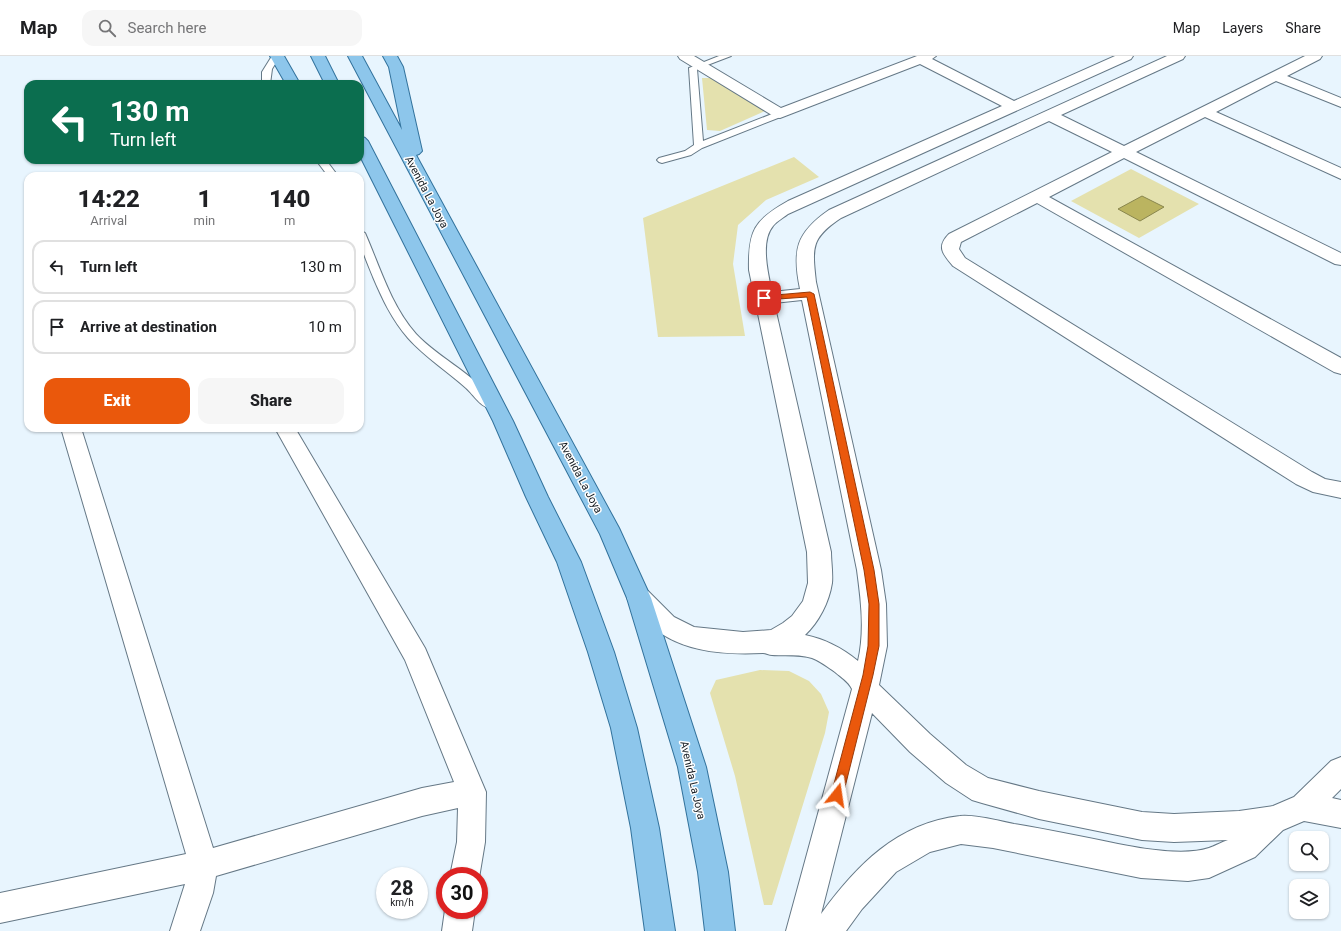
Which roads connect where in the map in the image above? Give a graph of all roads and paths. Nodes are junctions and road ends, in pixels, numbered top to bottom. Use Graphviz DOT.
graph roads {
  1 [pos="276,56"];
  2 [pos="318,56"];
  3 [pos="355,56"];
  4 [pos="390,56"];
  5 [pos="685,56"];
  6 [pos="728,56"];
  7 [pos="943,56"];
  8 [pos="1091,56"];
  9 [pos="1126,56"];
  10 [pos="1178,56"];
  11 [pos="1316,56"];
  12 [pos="925,58"];
  13 [pos="1108,64"];
  14 [pos="700,66"];
  15 [pos="1134,76"];
  16 [pos="1276,76"];
  17 [pos="266,80"];
  18 [pos="291,80"];
  19 [pos="330,80"];
  20 [pos="1021,103"];
  21 [pos="1341,103"];
  22 [pos="1057,111"];
  23 [pos="1205,112"];
  24 [pos="780,114"];
  25 [pos="699,146"];
  26 [pos="364,149"];
  27 [pos="1133,149"];
  28 [pos="662,160"];
  29 [pos="363,164"];
  30 [pos="1341,174"];
  31 [pos="419,177"];
  32 [pos="382,185"];
  33 [pos="1038,197"];
  34 [pos="364,242"];
  35 [pos="1341,260"];
  36 [pos="810,294"];
  37 [pos="764,298"];
  38 [pos="1341,367"];
  39 [pos="502,421"];
  40 [pos="72,432"];
  41 [pos="287,432"];
  42 [pos="1341,490"];
  43 [pos="639,598"];
  44 [pos="761,643"];
  45 [pos="865,689"];
  46 [pos="1341,770"];
  47 [pos="472,792"];
  48 [pos="1304,807"];
  49 [pos="1341,814"];
  50 [pos="1273,820"];
  51 [pos="204,865"];
  52 [pos="467,867"];
  53 [pos="0,908"];
  54 [pos="458,919"];
  55 [pos="185,931"];
  56 [pos="456,931"];
  57 [pos="660,931"];
  58 [pos="720,931"];
  59 [pos="801,931"];
  60 [pos="827,931"];
  1 -- 17 [label="lane"];
  1 -- 18 [label="main road"];
  2 -- 19 [label="main road"];
  3 -- 31 [label="main road, Avenida La Joya"];
  4 -- 31 [label="main road"];
  5 -- 14 [label="street"];
  6 -- 14 [label="lane"];
  7 -- 20 [label="street"];
  8 -- 13 [label="street"];
  9 -- 13 [label="street"];
  10 -- 15 [label="street"];
  11 -- 16 [label="street"];
  12 -- 20 [label="street"];
  12 -- 24 [label="street"];
  13 -- 15 [label="street"];
  13 -- 20 [label="street"];
  14 -- 24 [label="street"];
  14 -- 25 [label="lane"];
  15 -- 22 [label="street"];
  16 -- 21 [label="street"];
  16 -- 23 [label="street"];
  20 -- 37 [label="street"];
  22 -- 27 [label="street"];
  22 -- 36 [label="street"];
  23 -- 27 [label="street"];
  23 -- 30 [label="street"];
  24 -- 25 [label="lane"];
  25 -- 28 [label="lane"];
  26 -- 32 [label="main road"];
  27 -- 33 [label="street"];
  27 -- 35 [label="street"];
  29 -- 32 [label="main road"];
  31 -- 43 [label="main road, Avenida La Joya"];
  32 -- 39 [label="main road"];
  33 -- 38 [label="street"];
  33 -- 42 [label="street"];
  34 -- 39 [label="lane"];
  36 -- 37 [label="street"];
  36 -- 45 [label="street"];
  37 -- 44 [label="street"];
  39 -- 57 [label="main road"];
  40 -- 51 [label="street"];
  41 -- 47 [label="street"];
  43 -- 44 [label="street"];
  43 -- 58 [label="main road, Avenida La Joya"];
  44 -- 45 [label="street"];
  45 -- 50 [label="street"];
  45 -- 59 [label="street"];
  46 -- 48 [label="street"];
  47 -- 51 [label="street"];
  47 -- 52 [label="street"];
  48 -- 49 [label="street"];
  48 -- 50 [label="street"];
  50 -- 60 [label="street"];
  51 -- 53 [label="street"];
  51 -- 55 [label="street"];
  54 -- 56 [label="street"];
}
